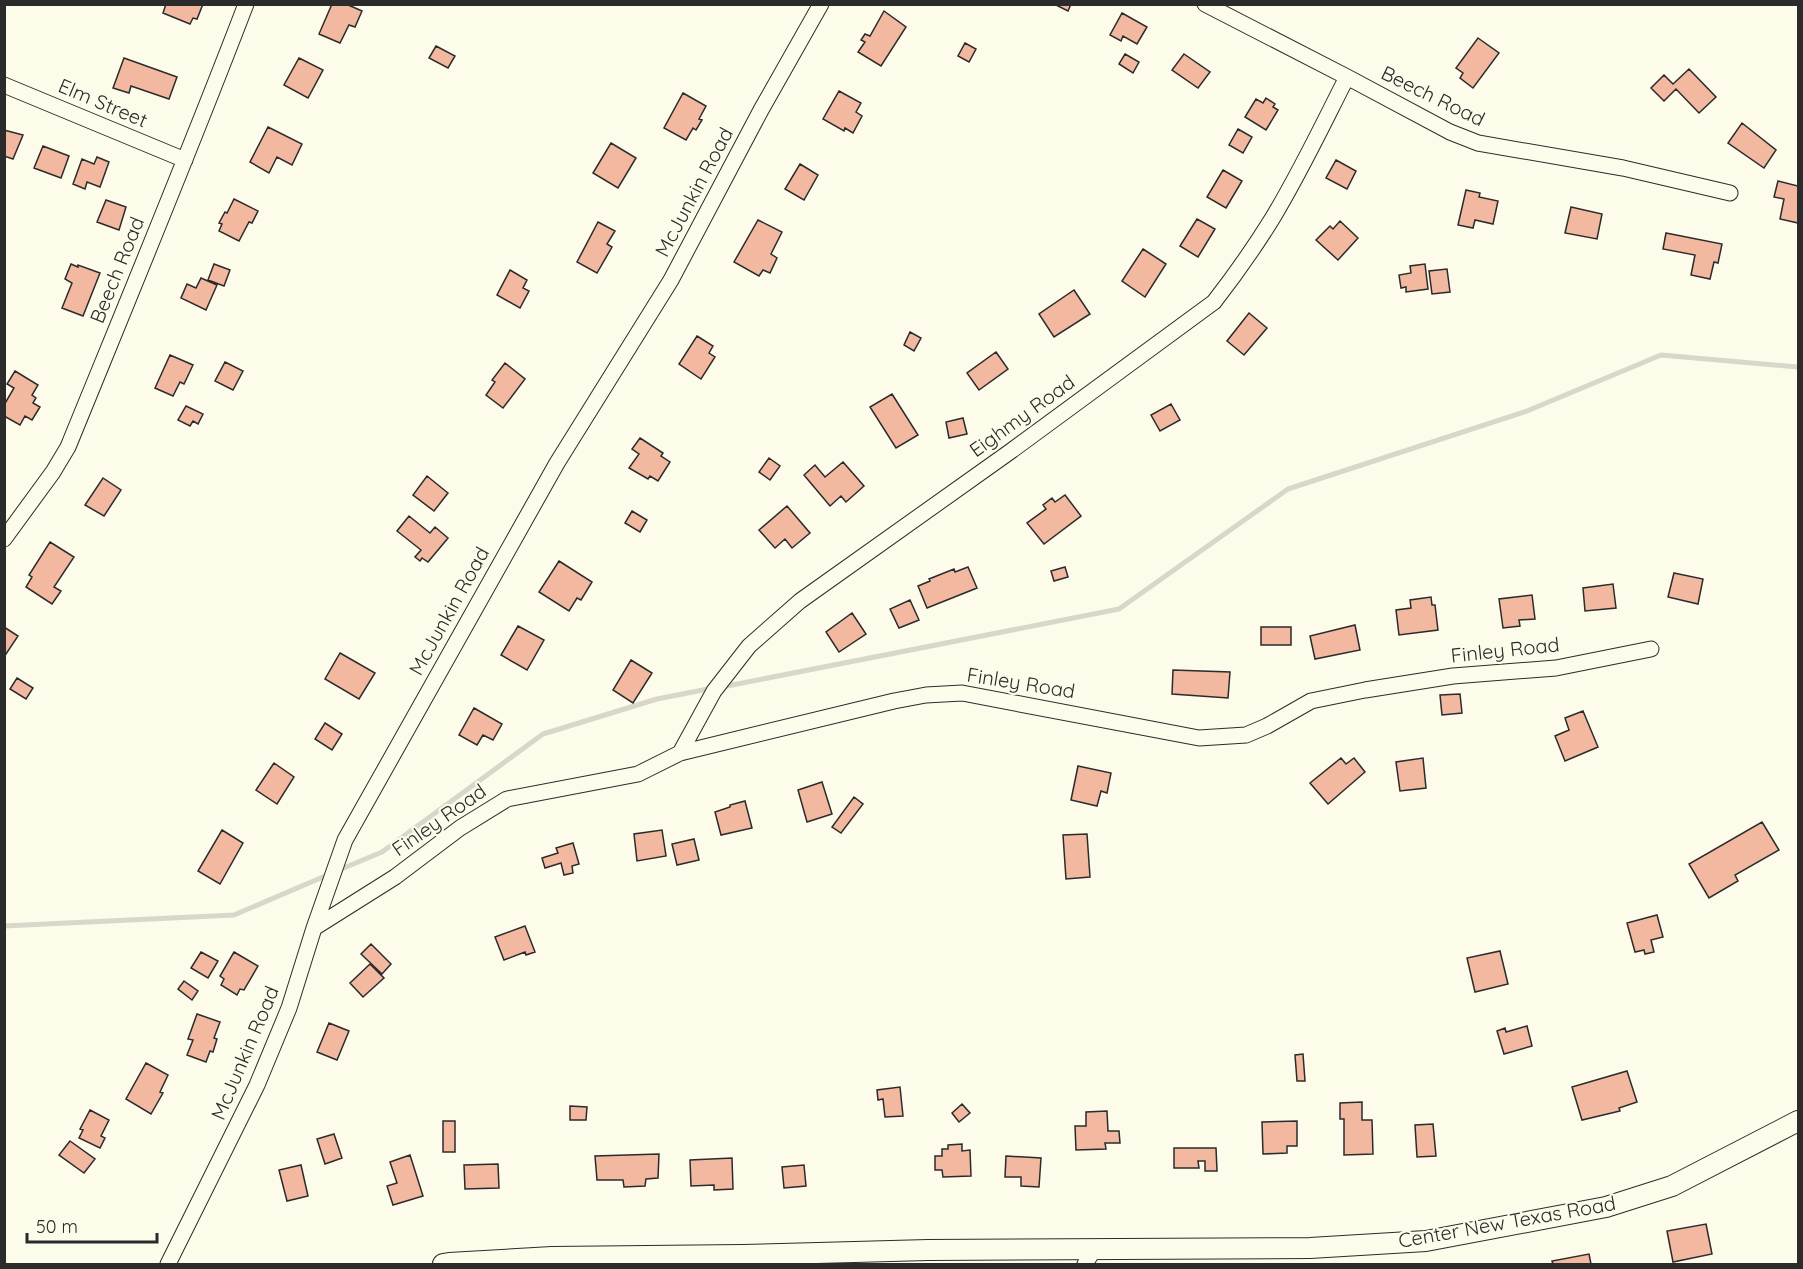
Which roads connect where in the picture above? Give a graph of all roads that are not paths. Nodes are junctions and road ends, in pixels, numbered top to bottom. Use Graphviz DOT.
graph roads {
  1 [pos="246,4"];
  2 [pos="821,4"];
  3 [pos="1205,4"];
  4 [pos="1347,77"];
  5 [pos="4,85"];
  6 [pos="185,160"];
  7 [pos="1730,193"];
  8 [pos="4,539"];
  9 [pos="1651,649"];
  10 [pos="680,753"];
  11 [pos="314,928"];
  12 [pos="1798,1121"];
  13 [pos="1090,1256"];
  14 [pos="168,1264"];
  15 [pos="443,1264"];
  1 -- 6 [label="street, Beech Road"];
  2 -- 11 [label="street, McJunkin Road"];
  3 -- 4 [label="street, Beech Road"];
  4 -- 7 [label="street, Beech Road"];
  4 -- 10 [label="street, Eighmy Road"];
  5 -- 6 [label="street, Elm Street"];
  6 -- 8 [label="street, Beech Road"];
  9 -- 10 [label="street, Finley Road"];
  10 -- 11 [label="street, Finley Road"];
  11 -- 14 [label="street, McJunkin Road"];
  12 -- 13 [label="street, Center New Texas Road"];
  13 -- 15 [label="street, Center New Texas Road"];
}
